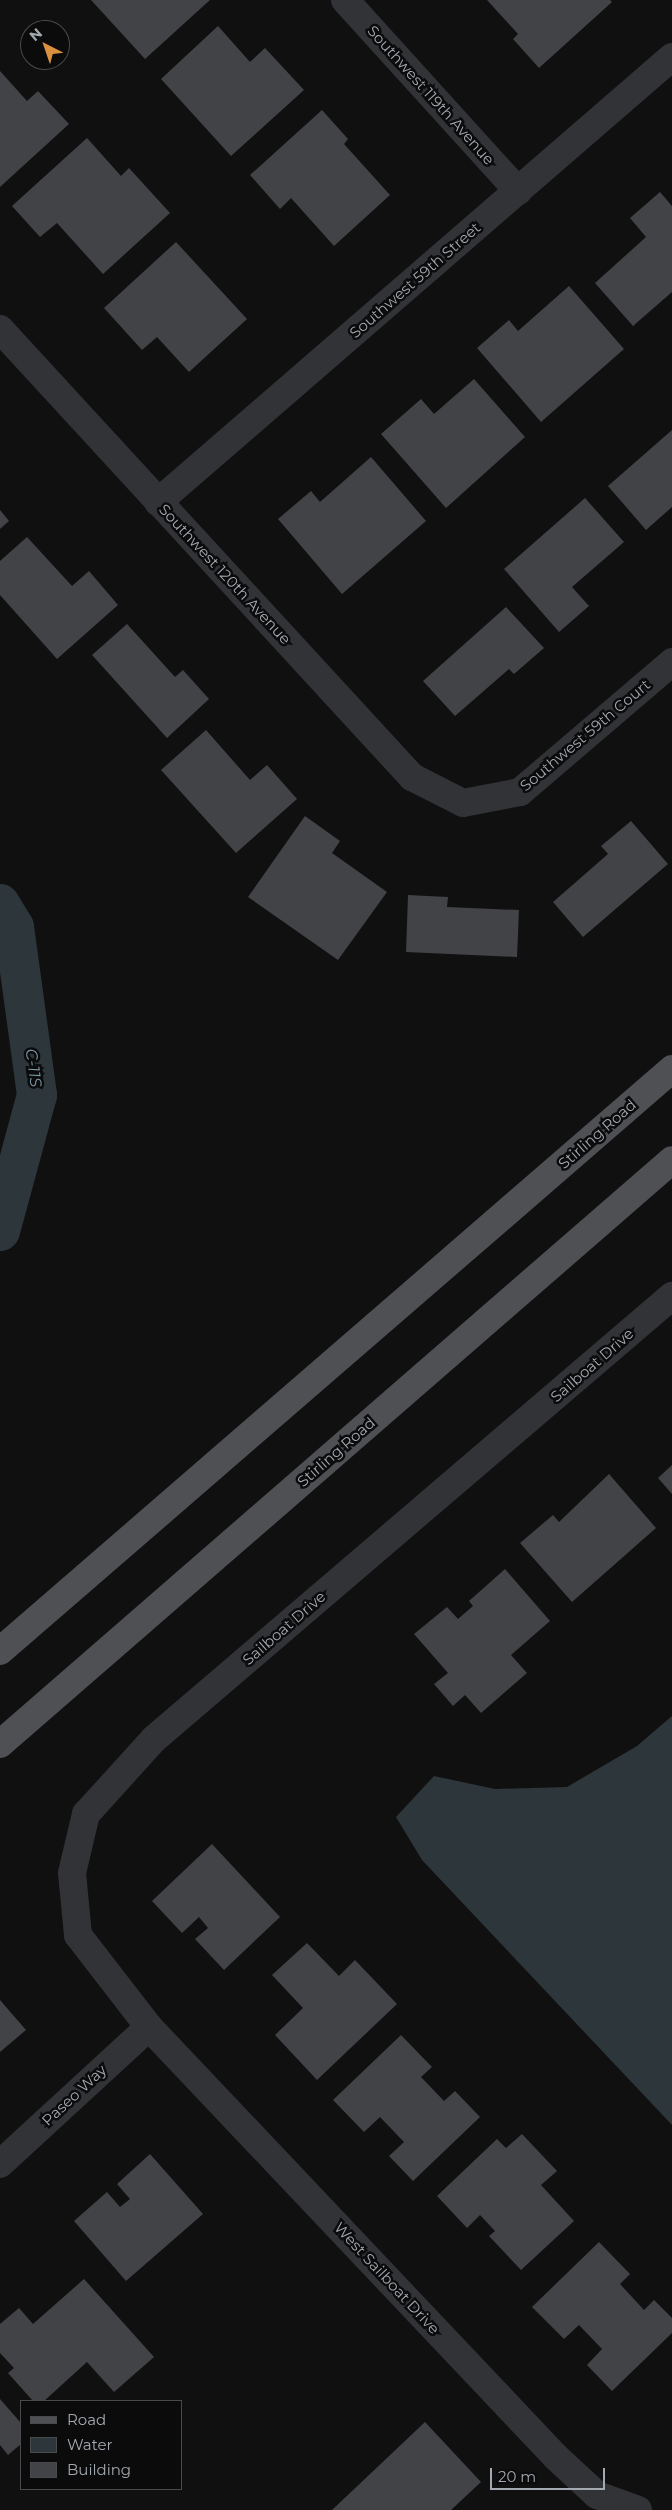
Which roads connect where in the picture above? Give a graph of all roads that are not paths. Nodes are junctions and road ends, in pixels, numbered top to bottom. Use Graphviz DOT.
graph roads {
  1 [pos="344,0"];
  2 [pos="672,57"];
  3 [pos="518,190"];
  4 [pos="0,329"];
  5 [pos="158,502"];
  6 [pos="672,662"];
  7 [pos="463,802"];
  8 [pos="672,1069"];
  9 [pos="672,1160"];
  10 [pos="672,1296"];
  11 [pos="0,1651"];
  12 [pos="0,1744"];
  13 [pos="149,2027"];
  14 [pos="0,2164"];
  15 [pos="589,2502"];
  16 [pos="638,2510"];
  1 -- 3 [label="street, Southwest 119th Avenue"];
  2 -- 3 [label="street, Southwest 59th Street"];
  3 -- 5 [label="street, Southwest 59th Street"];
  4 -- 5 [label="street, Southwest 120th Avenue"];
  5 -- 7 [label="street, Southwest 120th Avenue"];
  6 -- 7 [label="street, Southwest 59th Court"];
  8 -- 11 [label="main road, Stirling Road"];
  9 -- 12 [label="main road, Stirling Road"];
  10 -- 13 [label="street, Sailboat Drive"];
  13 -- 14 [label="street, Paseo Way"];
  13 -- 15 [label="street, West Sailboat Drive"];
  15 -- 16 [label="street, West Sailboat Drive"];
}
